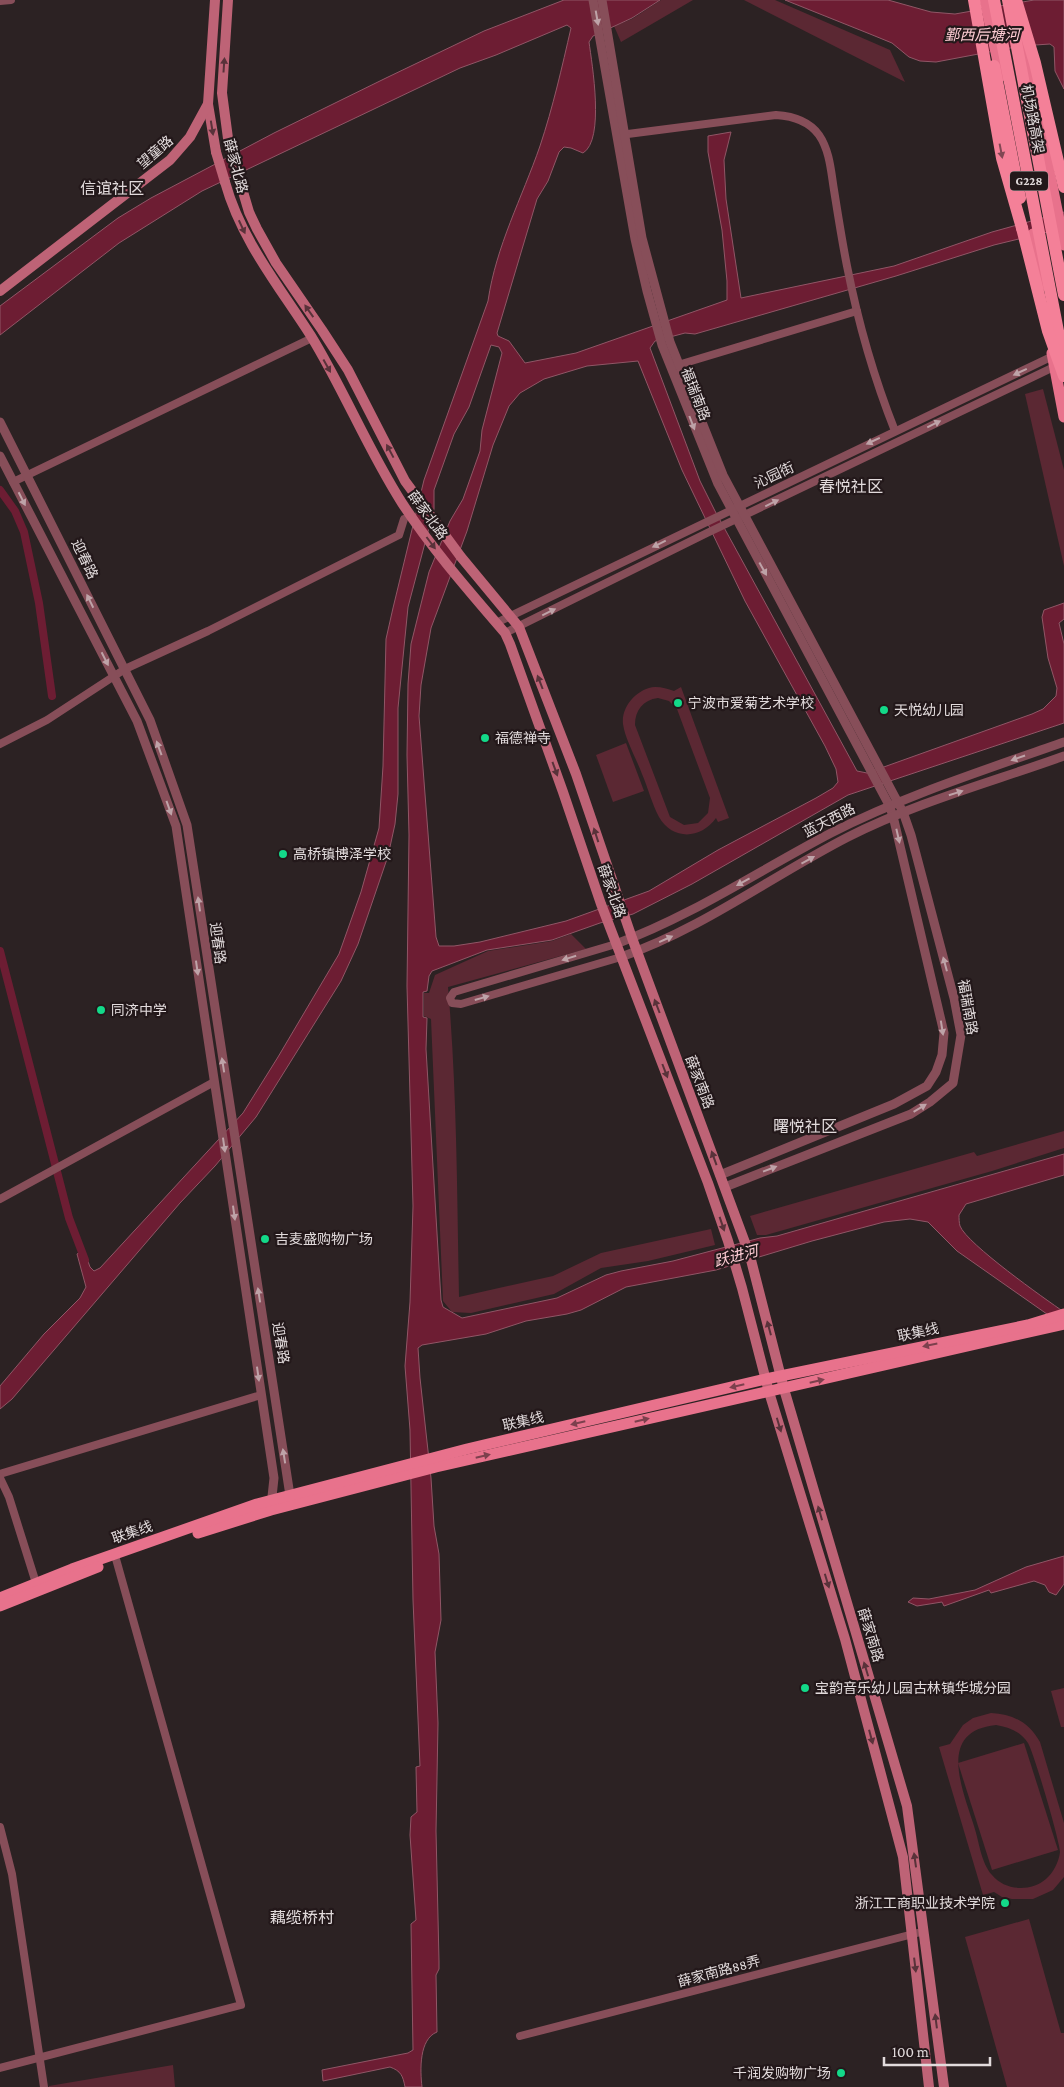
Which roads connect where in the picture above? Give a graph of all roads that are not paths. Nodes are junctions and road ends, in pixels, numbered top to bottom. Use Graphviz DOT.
graph roads {
  1 [pos="10,0"];
  2 [pos="215,0"];
  3 [pos="228,0"];
  4 [pos="593,0"];
  5 [pos="602,0"];
  6 [pos="974,0"];
  7 [pos="980,0"];
  8 [pos="985,0"];
  9 [pos="994,0"];
  10 [pos="1008,0"];
  11 [pos="1016,0"];
  12 [pos="0,1"];
  13 [pos="604,34"];
  14 [pos="208,104"];
  15 [pos="621,135"];
  16 [pos="1064,187"];
  17 [pos="1022,228"];
  18 [pos="1063,240"];
  19 [pos="0,291"];
  20 [pos="1064,295"];
  21 [pos="857,311"];
  22 [pos="312,338"];
  23 [pos="666,344"];
  24 [pos="1064,351"];
  25 [pos="1059,362"];
  26 [pos="678,365"];
  27 [pos="1064,376"];
  28 [pos="1064,417"];
  29 [pos="0,422"];
  30 [pos="895,431"];
  31 [pos="0,456"];
  32 [pos="28,476"];
  33 [pos="14,482"];
  34 [pos="731,509"];
  35 [pos="406,516"];
  36 [pos="736,520"];
  37 [pos="510,615"];
  38 [pos="496,623"];
  39 [pos="519,627"];
  40 [pos="505,633"];
  41 [pos="124,669"];
  42 [pos="114,677"];
  43 [pos="1064,742"];
  44 [pos="0,744"];
  45 [pos="1064,756"];
  46 [pos="885,787"];
  47 [pos="898,801"];
  48 [pos="889,805"];
  49 [pos="903,812"];
  50 [pos="893,816"];
  51 [pos="632,938"];
  52 [pos="616,944"];
  53 [pos="637,952"];
  54 [pos="621,957"];
  55 [pos="214,1082"];
  56 [pos="720,1175"];
  57 [pos="725,1187"];
  58 [pos="0,1200"];
  59 [pos="1064,1314"];
  60 [pos="1064,1324"];
  61 [pos="781,1375"];
  62 [pos="766,1379"];
  63 [pos="784,1389"];
  64 [pos="769,1392"];
  65 [pos="261,1395"];
  66 [pos="435,1462"];
  67 [pos="0,1474"];
  68 [pos="0,1478"];
  69 [pos="291,1500"];
  70 [pos="271,1505"];
  71 [pos="116,1559"];
  72 [pos="36,1583"];
  73 [pos="0,1598"];
  74 [pos="0,1606"];
  75 [pos="0,1827"];
  76 [pos="925,1932"];
  77 [pos="912,1934"];
  78 [pos="520,2036"];
  79 [pos="39,2057"];
  80 [pos="0,2068"];
  81 [pos="44,2087"];
  82 [pos="929,2087"];
  83 [pos="944,2087"];
  1 -- 12 [label="street"];
  2 -- 14 [label="main road, 望童路"];
  37 -- 3 [label="main road, 薛家北路, one-way, bridge"];
  4 -- 13 [label="street, 福瑞南路, one-way"];
  5 -- 13 [label="street, 福瑞南路"];
  6 -- 17 [label="highway, one-way"];
  7 -- 17 [label="highway"];
  8 -- 25 [label="main road"];
  9 -- 25 [label="highway, 机场路高架 / G228, bridge"];
  10 -- 20 [label="highway, 机场路高架 / G228"];
  11 -- 16 [label="highway"];
  11 -- 18 [label="main road"];
  13 -- 15 [label="street, 福瑞南路"];
  14 -- 19 [label="main road, 望童路"];
  14 -- 22 [label="main road, 薛家北路, one-way, bridge"];
  15 -- 21 [label="street"];
  15 -- 23 [label="street, 福瑞南路"];
  17 -- 27 [label="highway, bridge"];
  21 -- 26 [label="street"];
  21 -- 30 [label="street"];
  22 -- 32 [label="street"];
  22 -- 35 [label="main road, 薛家北路, one-way"];
  23 -- 26 [label="street, 福瑞南路"];
  23 -- 34 [label="street, 福瑞南路, one-way"];
  24 -- 25 [label="street, 沁园街"];
  25 -- 28 [label="main road"];
  25 -- 30 [label="street, 沁园街, one-way"];
  36 -- 25 [label="street, 沁园街, one-way"];
  26 -- 34 [label="street, 福瑞南路"];
  29 -- 32 [label="street, 迎春路"];
  30 -- 34 [label="street, 沁园街, one-way"];
  31 -- 33 [label="street, 迎春路"];
  32 -- 33 [label="street"];
  41 -- 32 [label="street, 迎春路, one-way"];
  33 -- 42 [label="street, 迎春路, one-way"];
  34 -- 36 [label="street, 福瑞南路"];
  34 -- 37 [label="street, 沁园街, one-way"];
  35 -- 38 [label="main road, 薛家北路, one-way"];
  35 -- 41 [label="street"];
  39 -- 36 [label="street, 沁园街, one-way"];
  36 -- 46 [label="street, 福瑞南路"];
  37 -- 38 [label="street, 沁园街"];
  37 -- 39 [label="main road, 薛家北路"];
  38 -- 40 [label="main road, 薛家北路"];
  39 -- 40 [label="street, 沁园街"];
  51 -- 39 [label="main road, 薛家北路, one-way"];
  40 -- 52 [label="main road, 薛家北路, one-way"];
  41 -- 42 [label="street"];
  69 -- 41 [label="street, 迎春路, one-way"];
  42 -- 44 [label="street"];
  42 -- 55 [label="street, 迎春路, one-way"];
  43 -- 47 [label="street, 蓝天西路, one-way"];
  49 -- 45 [label="street, 蓝天西路, one-way"];
  46 -- 47 [label="street, 福瑞南路"];
  46 -- 48 [label="street, 福瑞南路"];
  47 -- 48 [label="street, 蓝天西路"];
  47 -- 49 [label="street, 福瑞南路"];
  48 -- 50 [label="street, 福瑞南路"];
  48 -- 51 [label="street, 蓝天西路, one-way"];
  49 -- 50 [label="street, 蓝天西路"];
  57 -- 49 [label="street, 福瑞南路, one-way"];
  53 -- 50 [label="street, 蓝天西路, one-way"];
  50 -- 56 [label="street, 福瑞南路, one-way"];
  51 -- 52 [label="street, 蓝天西路"];
  51 -- 53 [label="main road, 薛家南路"];
  52 -- 54 [label="main road, 薛家南路"];
  52 -- 54 [label="street, one-way"];
  53 -- 54 [label="street, 蓝天西路"];
  56 -- 53 [label="main road, 薛家南路, one-way"];
  54 -- 62 [label="main road, 薛家南路, one-way"];
  55 -- 58 [label="street"];
  55 -- 65 [label="street, 迎春路, one-way"];
  56 -- 57 [label="main road, 薛家南路"];
  61 -- 57 [label="main road, 薛家南路, one-way"];
  59 -- 61 [label="main road, 联集线, one-way"];
  63 -- 60 [label="main road, 联集线, one-way"];
  61 -- 62 [label="main road, 联集线"];
  61 -- 63 [label="main road, 薛家南路"];
  62 -- 64 [label="main road, 薛家南路"];
  62 -- 66 [label="main road, 联集线, one-way"];
  63 -- 64 [label="main road, 联集线"];
  76 -- 63 [label="main road, 薛家南路, one-way"];
  66 -- 64 [label="main road, 联集线, one-way"];
  64 -- 77 [label="main road, 薛家南路, one-way"];
  65 -- 67 [label="street"];
  65 -- 70 [label="street, 迎春路"];
  66 -- 69 [label="main road, 联集线"];
  68 -- 72 [label="street"];
  69 -- 70 [label="main road, 联集线"];
  70 -- 71 [label="main road, 联集线"];
  70 -- 72 [label="main road, 联集线"];
  71 -- 74 [label="main road, 联集线"];
  71 -- 79 [label="street"];
  72 -- 73 [label="main road, 联集线"];
  75 -- 79 [label="street"];
  76 -- 77 [label="street, 薛家南路88弄"];
  83 -- 76 [label="main road, 薛家南路, one-way"];
  77 -- 78 [label="street, 薛家南路88弄"];
  77 -- 82 [label="main road, 薛家南路, one-way"];
  79 -- 80 [label="street"];
  79 -- 81 [label="street"];
}
